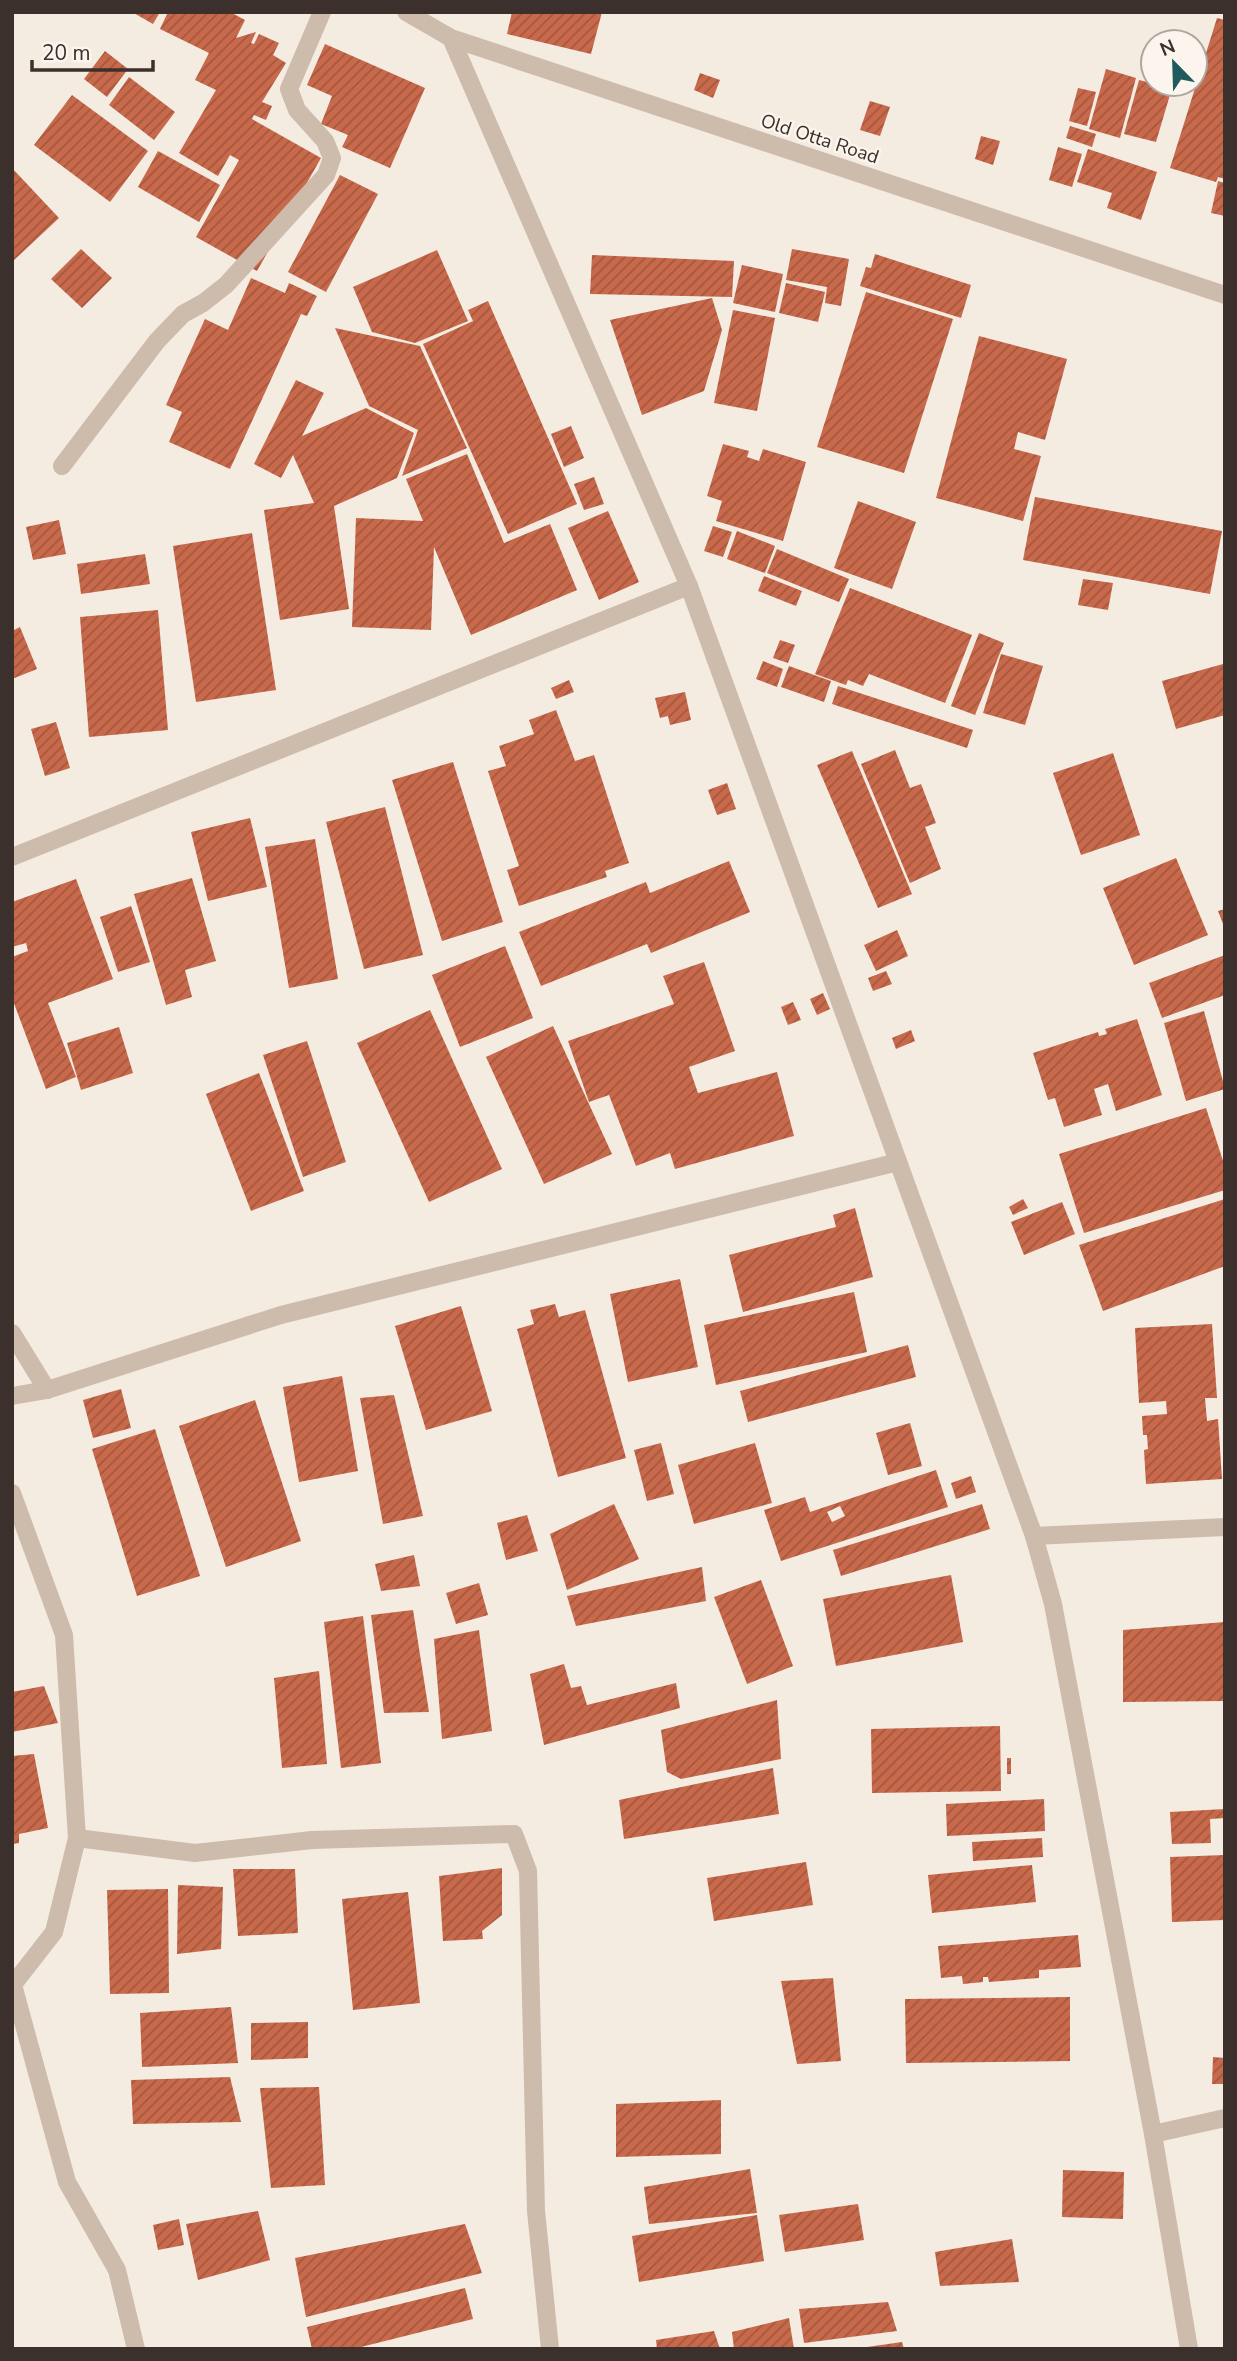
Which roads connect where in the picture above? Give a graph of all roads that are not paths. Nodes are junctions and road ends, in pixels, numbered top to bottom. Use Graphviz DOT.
graph roads {
  1 [pos="322,12"];
  2 [pos="406,12"];
  3 [pos="450,38"];
  4 [pos="1225,295"];
  5 [pos="62,466"];
  6 [pos="689,586"];
  7 [pos="12,857"];
  8 [pos="898,1161"];
  9 [pos="12,1333"];
  10 [pos="47,1390"];
  11 [pos="12,1396"];
  12 [pos="12,1493"];
  13 [pos="1225,1527"];
  14 [pos="1034,1536"];
  15 [pos="77,1838"];
  16 [pos="13,1985"];
  17 [pos="1225,2118"];
  18 [pos="1153,2134"];
  19 [pos="136,2349"];
  20 [pos="550,2349"];
  21 [pos="1189,2349"];
  1 -- 5 [label="street"];
  2 -- 3 [label="street, Old Otta Road"];
  3 -- 4 [label="street, Old Otta Road"];
  3 -- 6 [label="street"];
  6 -- 7 [label="street"];
  6 -- 8 [label="street"];
  8 -- 10 [label="street"];
  8 -- 14 [label="street"];
  9 -- 10 [label="street"];
  10 -- 11 [label="street"];
  12 -- 15 [label="street"];
  13 -- 14 [label="street"];
  14 -- 18 [label="street"];
  15 -- 16 [label="street"];
  15 -- 20 [label="street"];
  16 -- 19 [label="street"];
  17 -- 18 [label="street"];
  18 -- 21 [label="street"];
}
